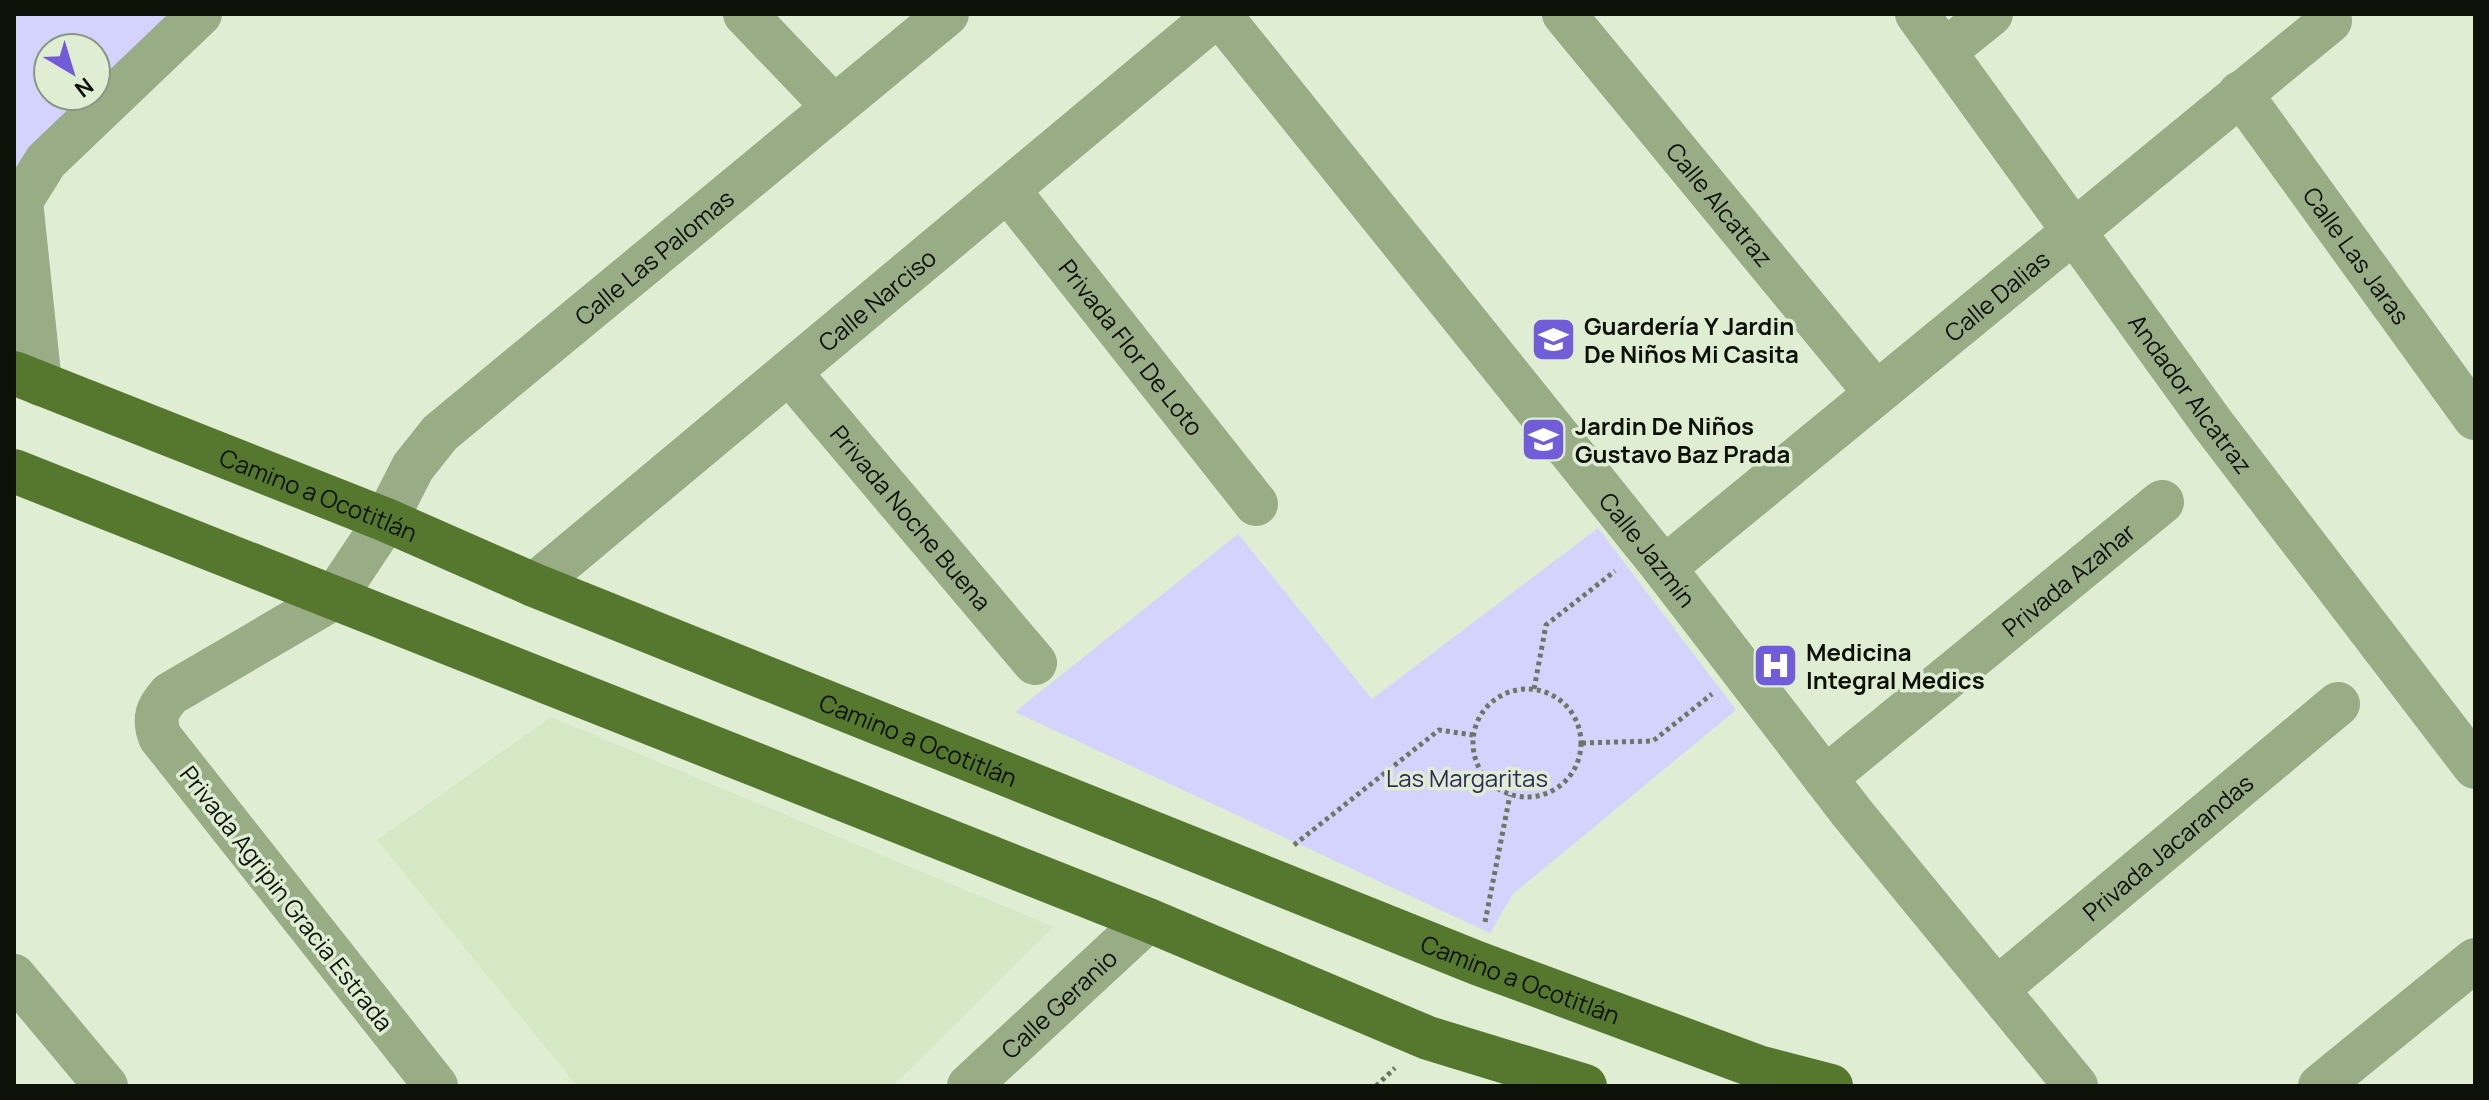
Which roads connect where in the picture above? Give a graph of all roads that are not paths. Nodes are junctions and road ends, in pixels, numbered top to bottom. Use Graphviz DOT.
graph roads {
  1 [pos="200,14"];
  2 [pos="745,14"];
  3 [pos="1219,14"];
  4 [pos="1564,14"];
  5 [pos="1917,14"];
  6 [pos="1991,14"];
  7 [pos="2330,21"];
  8 [pos="923,22"];
  9 [pos="1945,51"];
  10 [pos="2240,93"];
  11 [pos="834,107"];
  12 [pos="1008,190"];
  13 [pos="2074,233"];
  14 [pos="789,372"];
  15 [pos="27,379"];
  16 [pos="1876,393"];
  17 [pos="2475,418"];
  18 [pos="14,471"];
  19 [pos="2162,502"];
  20 [pos="1256,504"];
  21 [pos="386,520"];
  22 [pos="1646,573"];
  23 [pos="534,585"];
  24 [pos="334,598"];
  25 [pos="1035,663"];
  26 [pos="2338,704"];
  27 [pos="2475,767"];
  28 [pos="1825,778"];
  29 [pos="1148,920"];
  30 [pos="2475,960"];
  31 [pos="14,976"];
  32 [pos="1997,989"];
  33 [pos="1753,1077"];
  34 [pos="106,1086"];
  35 [pos="436,1086"];
  36 [pos="969,1086"];
  37 [pos="1585,1086"];
  38 [pos="1831,1086"];
  39 [pos="2076,1086"];
  40 [pos="2320,1086"];
  1 -- 15 [label="street"];
  2 -- 11 [label="street"];
  3 -- 12 [label="street, Calle Narciso"];
  3 -- 22 [label="street, Calle Jazmín"];
  4 -- 16 [label="street, Calle Alcatraz"];
  5 -- 9 [label="street, Andador Alcatraz"];
  6 -- 9 [label="street"];
  7 -- 10 [label="street, Calle Dalias"];
  8 -- 11 [label="street, Calle Las Palomas"];
  9 -- 13 [label="street, Andador Alcatraz"];
  10 -- 13 [label="street, Calle Dalias"];
  10 -- 17 [label="street, Calle Las Jaras"];
  11 -- 21 [label="street, Calle Las Palomas"];
  12 -- 14 [label="street, Calle Narciso"];
  12 -- 20 [label="street, Privada Flor De Loto"];
  13 -- 16 [label="street, Calle Dalias"];
  13 -- 27 [label="street, Andador Alcatraz"];
  14 -- 23 [label="street, Calle Narciso"];
  14 -- 25 [label="street, Privada Noche Buena"];
  15 -- 21 [label="main road, Camino a Ocotitlán"];
  16 -- 22 [label="street, Calle Dalias"];
  18 -- 24 [label="main road"];
  19 -- 28 [label="street, Privada Azahar"];
  21 -- 23 [label="main road, Camino a Ocotitlán"];
  21 -- 24 [label="street, Calle Las Palomas"];
  22 -- 28 [label="street, Calle Jazmín"];
  23 -- 33 [label="main road, Camino a Ocotitlán"];
  24 -- 29 [label="main road"];
  24 -- 35 [label="street, Privada Agripin Gracia Estrada"];
  26 -- 32 [label="street, Privada Jacarandas"];
  28 -- 32 [label="street, Calle Jazmín"];
  29 -- 36 [label="street, Calle Geranio"];
  29 -- 37 [label="main road"];
  30 -- 40 [label="street"];
  31 -- 34 [label="street"];
  32 -- 39 [label="street, Calle Jazmín"];
  33 -- 38 [label="main road, Camino a Ocotitlán"];
}
